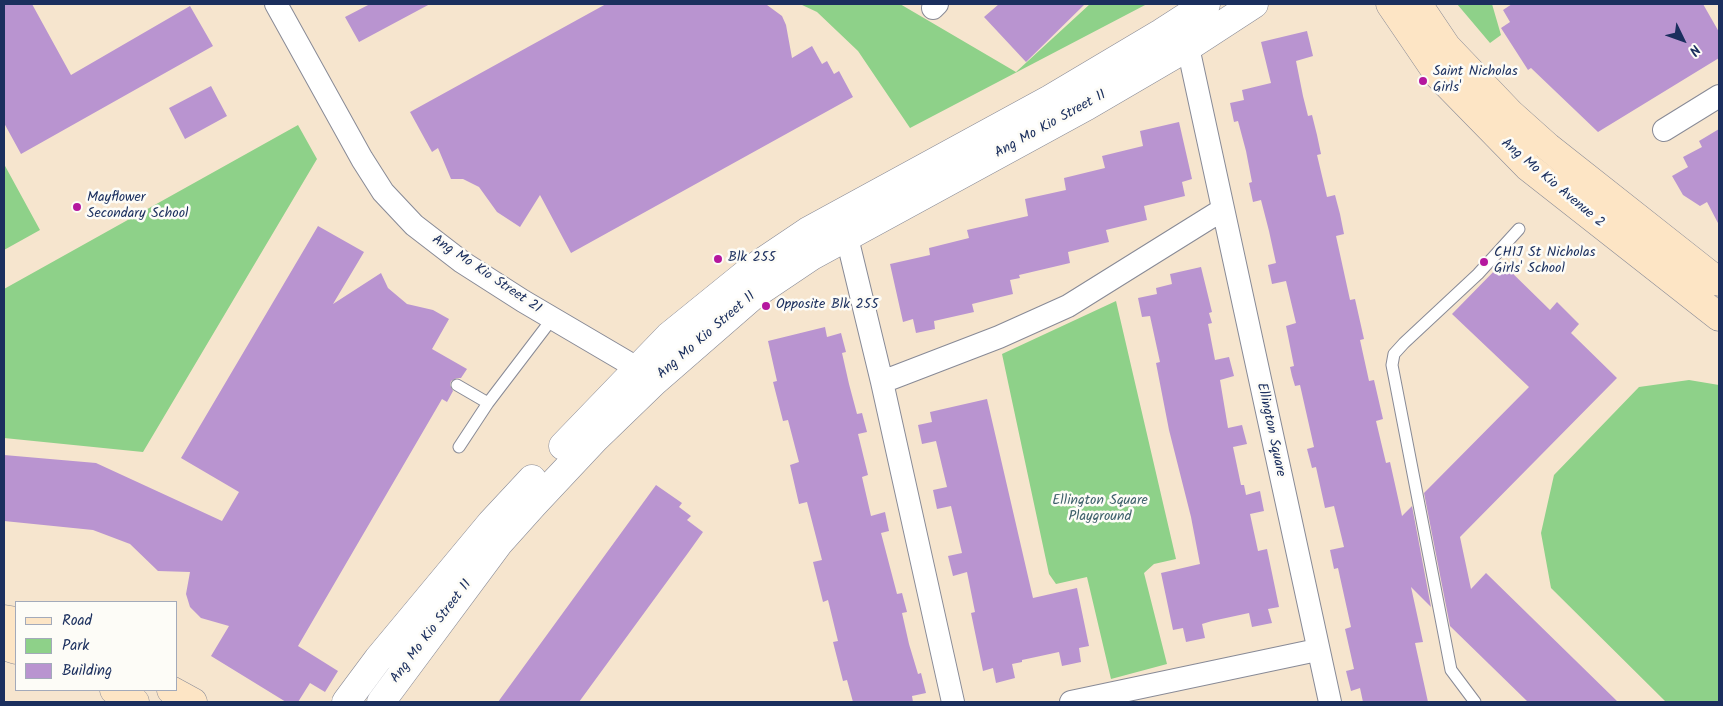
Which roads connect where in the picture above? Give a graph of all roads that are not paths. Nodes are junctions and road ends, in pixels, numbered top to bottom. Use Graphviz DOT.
graph roads {
  1 [pos="276,4"];
  2 [pos="1206,4"];
  3 [pos="1254,4"];
  4 [pos="1390,4"];
  5 [pos="1418,4"];
  6 [pos="1183,35"];
  7 [pos="1719,96"];
  8 [pos="1664,130"];
  9 [pos="1222,210"];
  10 [pos="844,226"];
  11 [pos="1519,229"];
  12 [pos="1719,282"];
  13 [pos="1719,318"];
  14 [pos="552,319"];
  15 [pos="645,375"];
  16 [pos="882,382"];
  17 [pos="457,384"];
  18 [pos="488,403"];
  19 [pos="460,447"];
  20 [pos="1317,650"];
  21 [pos="116,691"];
  22 [pos="173,691"];
  23 [pos="135,702"];
  24 [pos="193,702"];
  25 [pos="346,702"];
  26 [pos="381,702"];
  27 [pos="953,702"];
  28 [pos="1071,702"];
  29 [pos="1330,702"];
  30 [pos="1475,702"];
  1 -- 14 [label="street, Ang Mo Kio Street 21"];
  2 -- 6 [label="street, Ang Mo Kio Street 11"];
  3 -- 6 [label="street, Ang Mo Kio Street 11"];
  4 -- 13 [label="main road, Ang Mo Kio Avenue 2"];
  5 -- 12 [label="main road, Ang Mo Kio Avenue 2"];
  6 -- 9 [label="street, Ellington Square"];
  6 -- 10 [label="street, Ang Mo Kio Street 11"];
  7 -- 8 [label="street"];
  9 -- 16 [label="street"];
  9 -- 20 [label="street, Ellington Square"];
  10 -- 15 [label="street, Ang Mo Kio Street 11"];
  10 -- 16 [label="street"];
  11 -- 30 [label="lane"];
  14 -- 15 [label="street, Ang Mo Kio Street 21"];
  14 -- 18 [label="lane"];
  15 -- 25 [label="street, Ang Mo Kio Street 11"];
  15 -- 26 [label="street, Ang Mo Kio Street 11"];
  16 -- 27 [label="street"];
  17 -- 18 [label="lane"];
  18 -- 19 [label="lane"];
  20 -- 28 [label="street"];
  20 -- 29 [label="street, Ellington Square"];
  21 -- 23 [label="main road"];
  22 -- 24 [label="main road"];
}
